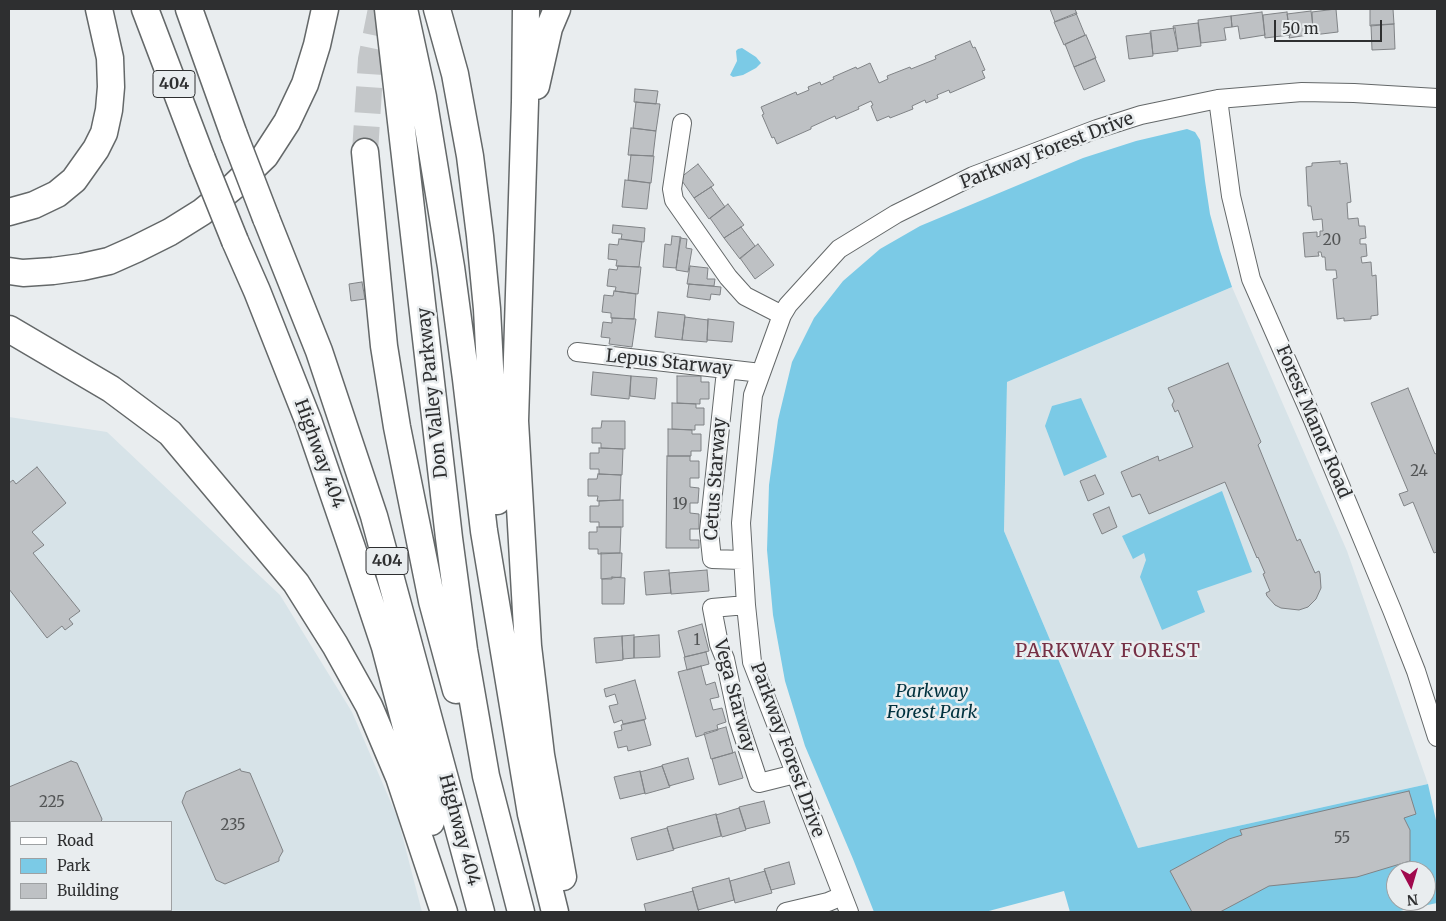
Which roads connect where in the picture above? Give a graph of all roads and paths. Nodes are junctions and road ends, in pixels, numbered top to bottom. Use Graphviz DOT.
graph roads {
  1 [pos="99,9"];
  2 [pos="145,9"];
  3 [pos="189,9"];
  4 [pos="325,9"];
  5 [pos="388,9"];
  6 [pos="404,9"];
  7 [pos="437,9"];
  8 [pos="526,9"];
  9 [pos="557,9"];
  10 [pos="1437,98"];
  11 [pos="1218,99"];
  12 [pos="682,123"];
  13 [pos="364,152"];
  14 [pos="522,196"];
  15 [pos="9,212"];
  16 [pos="170,232"];
  17 [pos="9,256"];
  18 [pos="9,271"];
  19 [pos="782,315"];
  20 [pos="9,330"];
  21 [pos="9,350"];
  22 [pos="577,352"];
  23 [pos="728,369"];
  24 [pos="761,373"];
  25 [pos="236,511"];
  26 [pos="742,560"];
  27 [pos="746,605"];
  28 [pos="504,654"];
  29 [pos="1437,738"];
  30 [pos="795,774"];
  31 [pos="486,776"];
  32 [pos="842,896"];
  33 [pos="817,908"];
  34 [pos="444,912"];
  35 [pos="455,912"];
  36 [pos="481,912"];
  37 [pos="522,912"];
  38 [pos="556,912"];
  39 [pos="570,912"];
  40 [pos="786,912"];
  41 [pos="849,912"];
  1 -- 15 [label="highway"];
  2 -- 35 [label="highway, Highway 404 / 404, bridge"];
  3 -- 36 [label="highway, Highway 404 / 404, bridge"];
  4 -- 16 [label="highway"];
  5 -- 31 [label="highway, Don Valley Parkway"];
  6 -- 28 [label="highway"];
  7 -- 28 [label="highway"];
  8 -- 14 [label="highway"];
  9 -- 14 [label="highway"];
  10 -- 11 [label="street, Parkway Forest Drive"];
  11 -- 19 [label="street, Parkway Forest Drive"];
  11 -- 29 [label="street, Forest Manor Road"];
  12 -- 19 [label="street"];
  13 -- 31 [label="highway"];
  14 -- 39 [label="highway"];
  16 -- 17 [label="highway"];
  16 -- 18 [label="highway"];
  19 -- 24 [label="street, Parkway Forest Drive"];
  20 -- 25 [label="highway"];
  21 -- 25 [label="highway"];
  22 -- 23 [label="street, Lepus Starway"];
  23 -- 24 [label="street, Lepus Starway"];
  23 -- 26 [label="street, Cetus Starway"];
  24 -- 26 [label="street, Parkway Forest Drive"];
  25 -- 34 [label="highway"];
  26 -- 27 [label="street, Parkway Forest Drive"];
  27 -- 30 [label="street, Parkway Forest Drive"];
  27 -- 30 [label="street, Vega Starway"];
  28 -- 38 [label="highway"];
  30 -- 32 [label="street, Parkway Forest Drive"];
  31 -- 37 [label="highway"];
  32 -- 33 [label="street"];
  32 -- 41 [label="street, Parkway Forest Drive"];
  33 -- 40 [label="street"];
}
